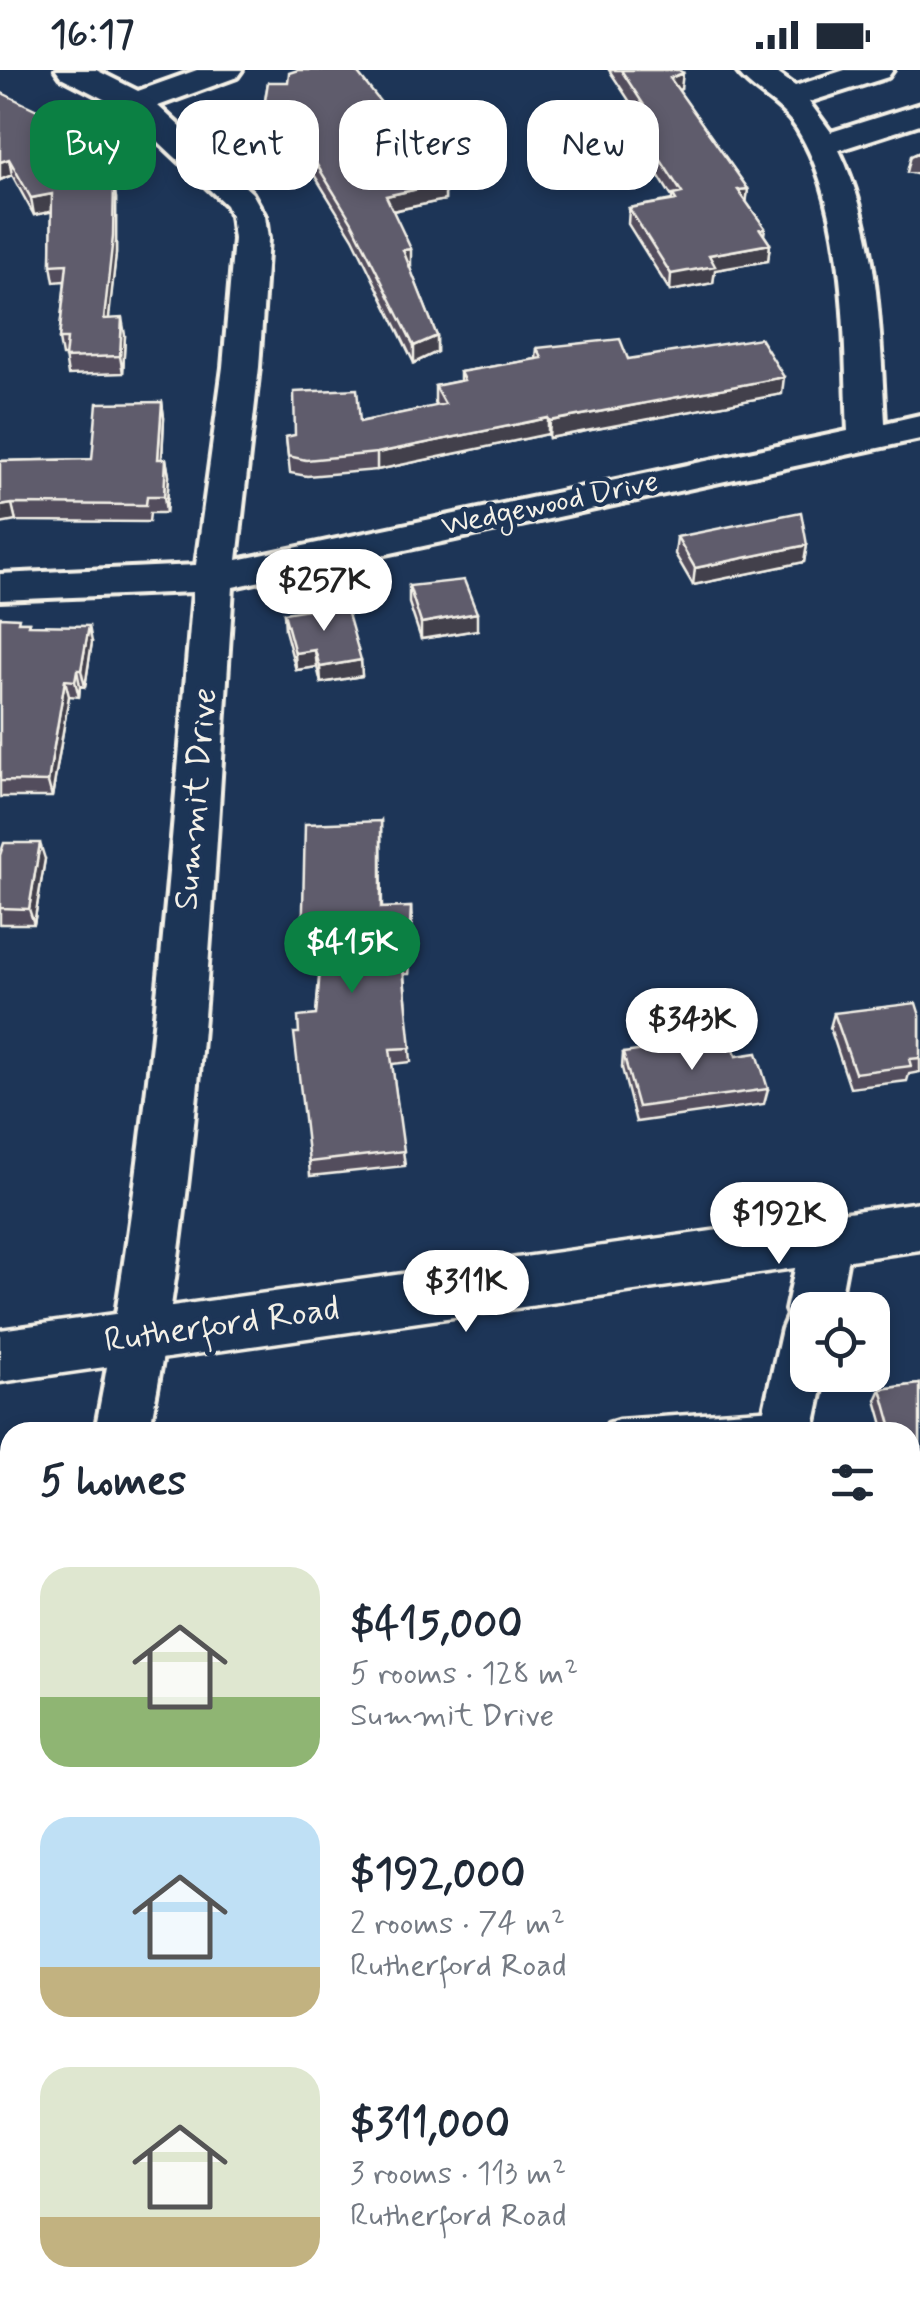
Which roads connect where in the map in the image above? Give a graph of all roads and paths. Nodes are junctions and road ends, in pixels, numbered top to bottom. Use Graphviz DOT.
graph roads {
  1 [pos="72,70"];
  2 [pos="226,70"];
  3 [pos="752,70"];
  4 [pos="877,70"];
  5 [pos="790,98"];
  6 [pos="130,100"];
  7 [pos="144,100"];
  8 [pos="920,114"];
  9 [pos="156,122"];
  10 [pos="823,145"];
  11 [pos="920,427"];
  12 [pos="867,438"];
  13 [pos="214,578"];
  14 [pos="0,587"];
  15 [pos="920,1226"];
  16 [pos="826,1241"];
  17 [pos="816,1292"];
  18 [pos="143,1336"];
  19 [pos="0,1356"];
  20 [pos="794,1392"];
  21 [pos="124,1422"];
  22 [pos="788,1422"];
  1 -- 6 [label="street, Summit Drive"];
  2 -- 7 [label="street"];
  3 -- 5 [label="street"];
  4 -- 5 [label="street"];
  5 -- 10 [label="street"];
  8 -- 10 [label="street"];
  9 -- 13 [label="street, Summit Drive"];
  10 -- 12 [label="street"];
  11 -- 12 [label="street, Wedgewood Drive"];
  12 -- 13 [label="street, Wedgewood Drive"];
  13 -- 14 [label="street, Wedgewood Drive"];
  13 -- 18 [label="street, Summit Drive"];
  15 -- 16 [label="street, Rutherford Road"];
  16 -- 17 [label="street"];
  16 -- 18 [label="street, Rutherford Road"];
  18 -- 19 [label="street, Rutherford Road"];
  18 -- 21 [label="street, Summit Drive"];
  20 -- 22 [label="street"];
}
